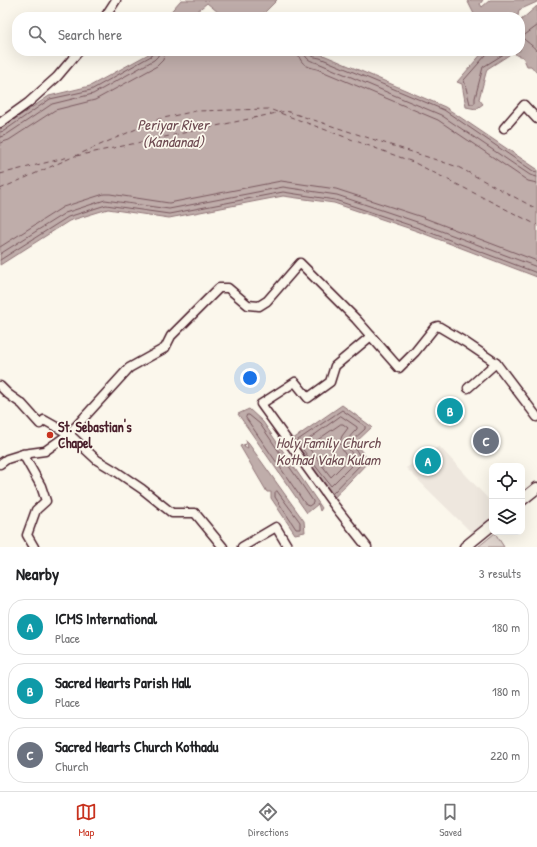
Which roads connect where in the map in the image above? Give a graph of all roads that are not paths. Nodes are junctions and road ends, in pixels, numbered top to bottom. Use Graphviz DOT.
graph roads {
  1 [pos="116,0"];
  2 [pos="108,12"];
  3 [pos="75,56"];
  4 [pos="537,119"];
  5 [pos="0,123"];
  6 [pos="504,128"];
  7 [pos="371,336"];
  8 [pos="496,363"];
  9 [pos="0,386"];
  10 [pos="468,388"];
  11 [pos="537,417"];
  12 [pos="69,434"];
  13 [pos="23,454"];
  14 [pos="0,464"];
  15 [pos="536,491"];
  16 [pos="524,499"];
  17 [pos="489,527"];
  18 [pos="34,547"];
  19 [pos="223,547"];
  20 [pos="242,547"];
  21 [pos="288,547"];
  22 [pos="367,547"];
  23 [pos="465,547"];
  1 -- 2 [label="street"];
  3 -- 5 [label="street"];
  4 -- 6 [label="street"];
  7 -- 8 [label="street"];
  7 -- 12 [label="street"];
  7 -- 22 [label="street"];
  8 -- 10 [label="street"];
  8 -- 11 [label="street"];
  9 -- 12 [label="street"];
  12 -- 13 [label="street"];
  12 -- 19 [label="street"];
  13 -- 14 [label="street"];
  13 -- 18 [label="street"];
  15 -- 16 [label="main road"];
  17 -- 23 [label="main road"];
  20 -- 21 [label="street"];
}
